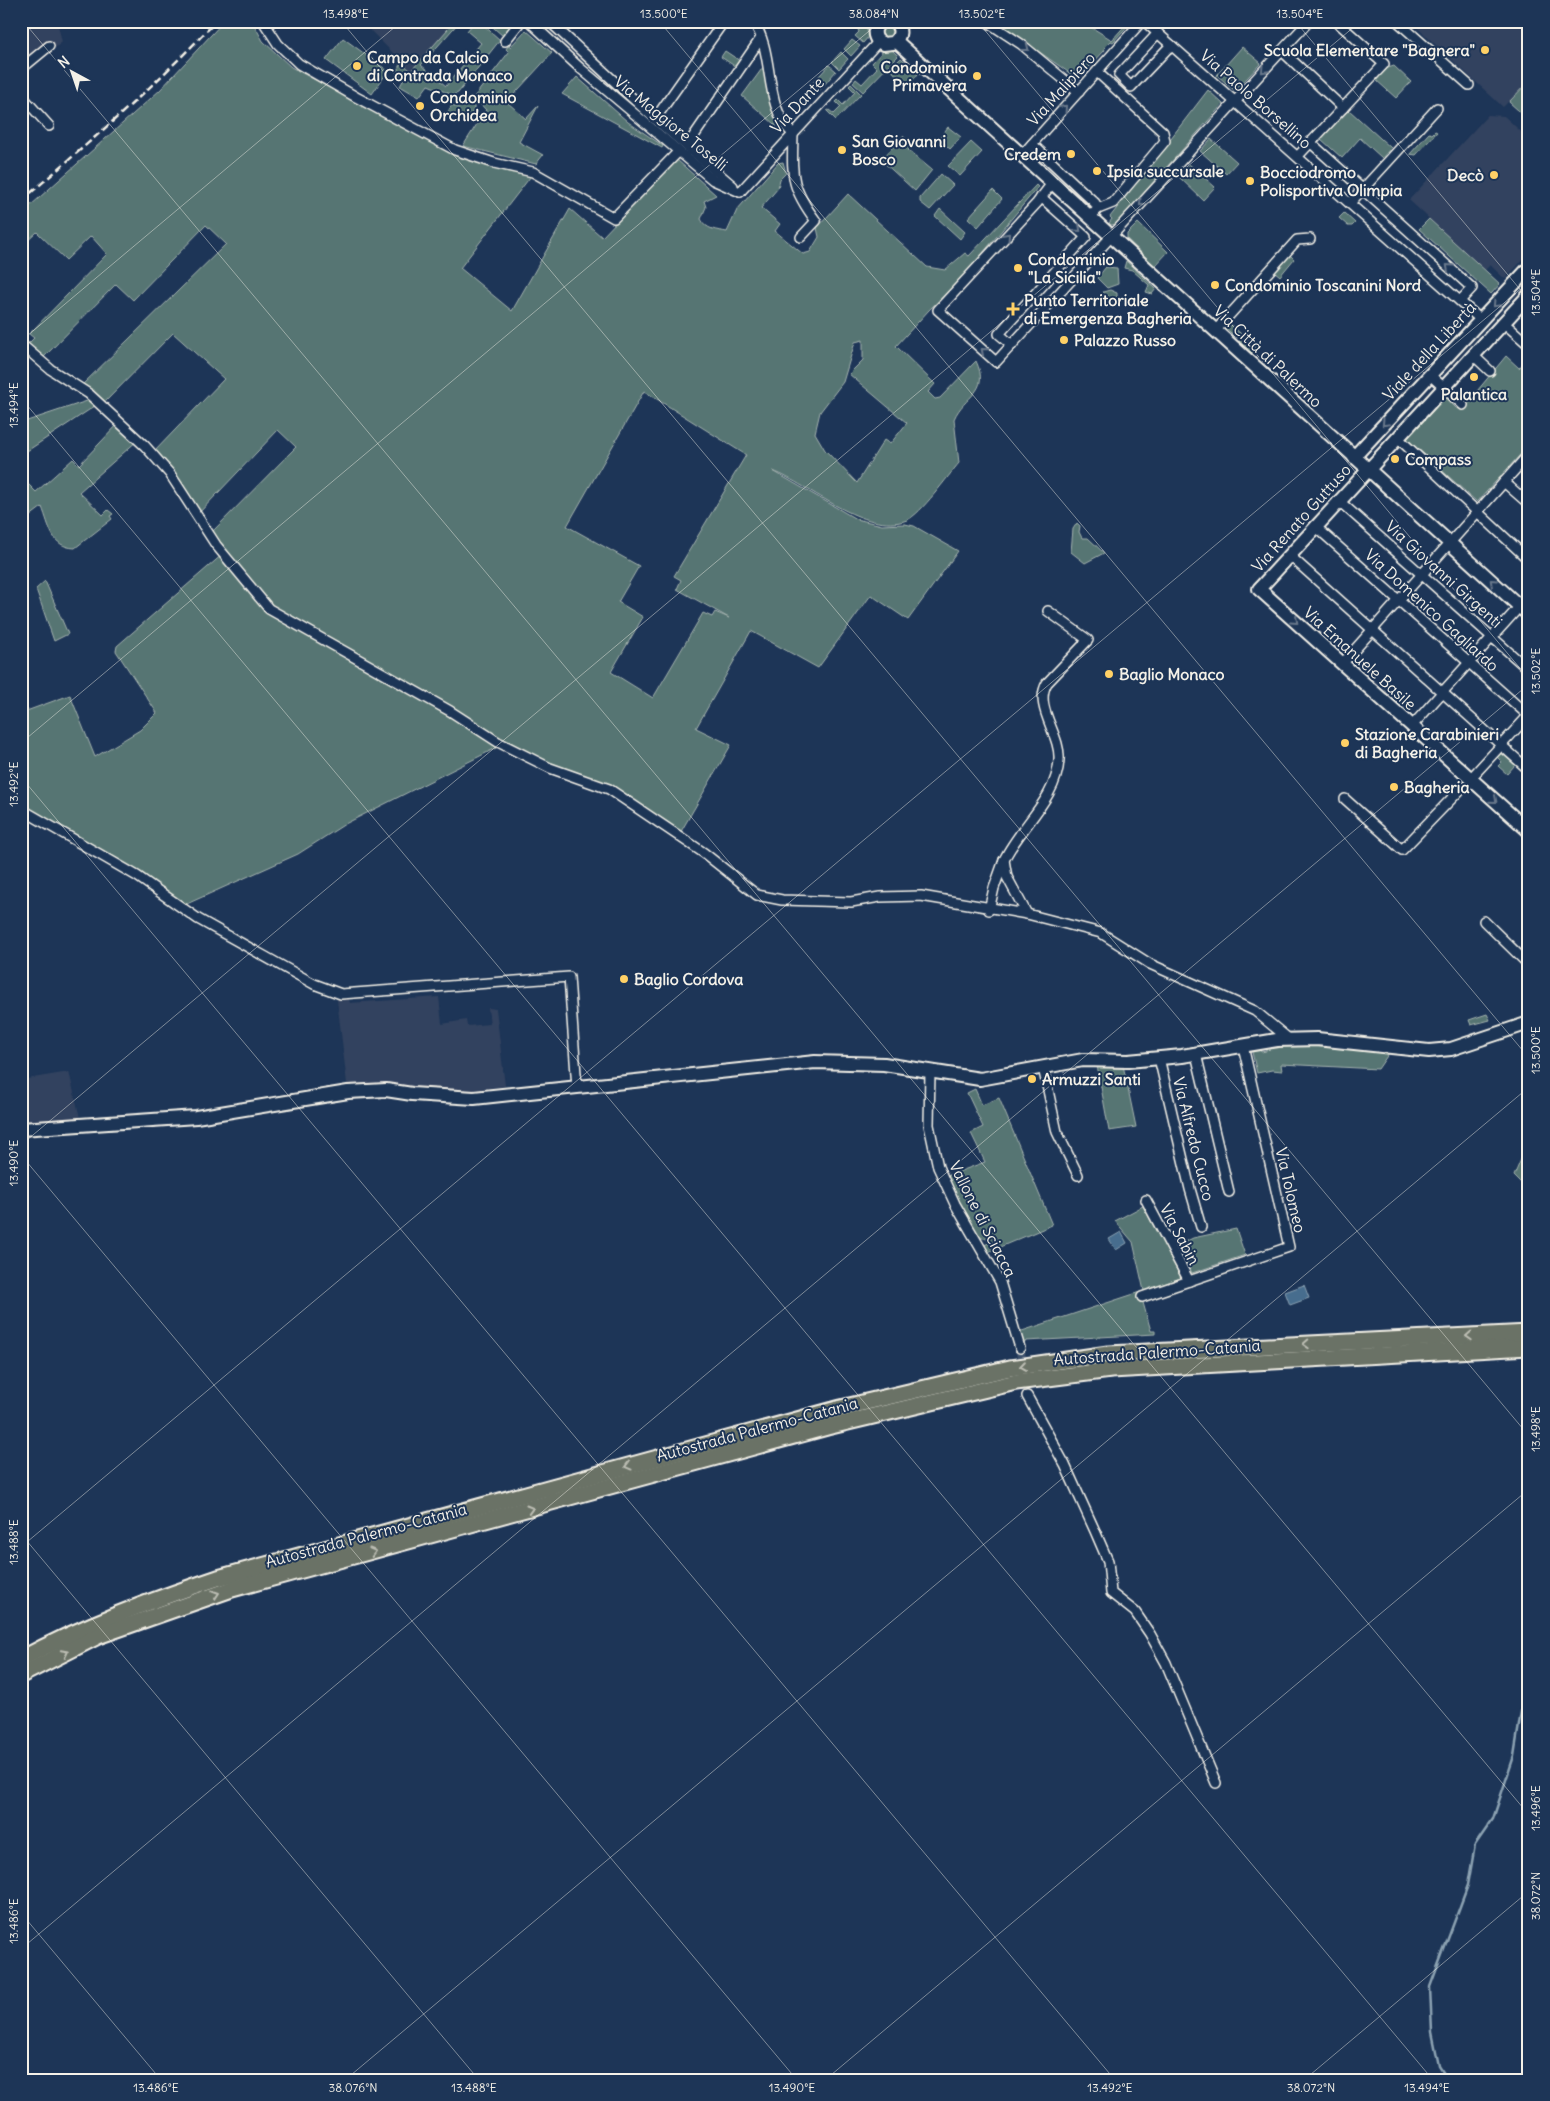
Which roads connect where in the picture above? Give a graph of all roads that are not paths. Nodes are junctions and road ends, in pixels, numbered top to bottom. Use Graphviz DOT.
graph roads {
  1 [pos="263,21"];
  2 [pos="521,21"];
  3 [pos="529,21"];
  4 [pos="549,21"];
  5 [pos="724,21"];
  6 [pos="753,21"];
  7 [pos="986,21"];
  8 [pos="1143,21"];
  9 [pos="1308,21"];
  10 [pos="1336,21"];
  11 [pos="1397,21"];
  12 [pos="877,22"];
  13 [pos="895,22"];
  14 [pos="1156,28"];
  15 [pos="761,38"];
  16 [pos="505,41"];
  17 [pos="896,41"];
  18 [pos="879,42"];
  19 [pos="1171,45"];
  20 [pos="49,46"];
  21 [pos="1282,51"];
  22 [pos="21,69"];
  23 [pos="1097,72"];
  24 [pos="1469,85"];
  25 [pos="1079,92"];
  26 [pos="21,94"];
  27 [pos="1235,102"];
  28 [pos="1343,108"];
  29 [pos="1437,108"];
  30 [pos="655,119"];
  31 [pos="49,126"];
  32 [pos="792,134"];
  33 [pos="1310,142"];
  34 [pos="1032,144"];
  35 [pos="687,146"];
  36 [pos="678,152"];
  37 [pos="1023,154"];
  38 [pos="1298,156"];
  39 [pos="1053,182"];
  40 [pos="1363,190"];
  41 [pos="740,192"];
  42 [pos="1042,197"];
  43 [pos="1351,202"];
  44 [pos="1094,213"];
  45 [pos="1112,235"];
  46 [pos="801,237"];
  47 [pos="1310,240"];
  48 [pos="1067,258"];
  49 [pos="1529,268"];
  50 [pos="1080,270"];
  51 [pos="1511,287"];
  52 [pos="1527,297"];
  53 [pos="1460,301"];
  54 [pos="1018,313"];
  55 [pos="1481,320"];
  56 [pos="1503,322"];
  57 [pos="1031,325"];
  58 [pos="1216,330"];
  59 [pos="21,344"];
  60 [pos="1012,345"];
  61 [pos="1529,345"];
  62 [pos="1473,355"];
  63 [pos="1490,371"];
  64 [pos="1430,374"];
  65 [pos="1444,386"];
  66 [pos="1463,405"];
  67 [pos="1397,437"];
  68 [pos="1528,456"];
  69 [pos="1354,457"];
  70 [pos="1367,469"];
  71 [pos="1504,482"];
  72 [pos="1338,500"];
  73 [pos="1529,504"];
  74 [pos="1477,512"];
  75 [pos="1315,526"];
  76 [pos="1449,543"];
  77 [pos="1289,555"];
  78 [pos="1529,560"];
  79 [pos="1422,575"];
  80 [pos="1259,588"];
  81 [pos="1529,596"];
  82 [pos="1399,600"];
  83 [pos="1524,610"];
  84 [pos="1048,611"];
  85 [pos="1372,630"];
  86 [pos="1491,636"];
  87 [pos="1468,662"];
  88 [pos="1342,664"];
  89 [pos="1529,670"];
  90 [pos="1442,692"];
  91 [pos="1528,716"];
  92 [pos="1412,726"];
  93 [pos="1501,745"];
  94 [pos="1529,770"];
  95 [pos="1470,779"];
  96 [pos="1459,791"];
  97 [pos="1345,799"];
  98 [pos="21,809"];
  99 [pos="1529,810"];
  100 [pos="1518,821"];
  101 [pos="1529,831"];
  102 [pos="1004,860"];
  103 [pos="1010,883"];
  104 [pos="994,888"];
  105 [pos="990,910"];
  106 [pos="1027,914"];
  107 [pos="1484,921"];
  108 [pos="1529,965"];
  109 [pos="1529,1023"];
  110 [pos="1290,1040"];
  111 [pos="1243,1046"];
  112 [pos="1196,1054"];
  113 [pos="1159,1058"];
  114 [pos="1043,1067"];
  115 [pos="930,1072"];
  116 [pos="577,1088"];
  117 [pos="21,1129"];
  118 [pos="1078,1175"];
  119 [pos="1229,1192"];
  120 [pos="1146,1200"];
  121 [pos="1201,1227"];
  122 [pos="1189,1281"];
  123 [pos="1142,1297"];
  124 [pos="1529,1333"];
  125 [pos="1529,1347"];
  126 [pos="1020,1348"];
  127 [pos="1027,1396"];
  128 [pos="21,1659"];
  129 [pos="21,1675"];
  130 [pos="1216,1783"];
  1 -- 36 [label="street"];
  2 -- 16 [label="street"];
  3 -- 36 [label="street, Via Maggiore Toselli"];
  4 -- 30 [label="street, Via Maggiore Toselli"];
  5 -- 30 [label="street"];
  6 -- 15 [label="street"];
  7 -- 25 [label="street, one-way"];
  8 -- 14 [label="street, Via Paolo Borsellino"];
  8 -- 23 [label="street, Via Malipiero"];
  9 -- 21 [label="street"];
  10 -- 28 [label="street"];
  11 -- 24 [label="street"];
  12 -- 18 [label="street"];
  13 -- 17 [label="street"];
  14 -- 19 [label="street, Via Paolo Borsellino"];
  14 -- 19 [label="street"];
  15 -- 32 [label="street"];
  15 -- 35 [label="street"];
  17 -- 18 [label="street"];
  17 -- 37 [label="street, Via Città di Palermo"];
  18 -- 32 [label="street, Via Dante"];
  19 -- 27 [label="street, Via Paolo Borsellino"];
  20 -- 22 [label="street"];
  21 -- 27 [label="street, one-way"];
  21 -- 28 [label="street"];
  23 -- 25 [label="street, Via Malipiero"];
  23 -- 44 [label="street"];
  34 -- 25 [label="street, Via Malipiero, one-way"];
  26 -- 31 [label="street"];
  27 -- 38 [label="street, Via Paolo Borsellino"];
  27 -- 45 [label="street, one-way"];
  28 -- 33 [label="street"];
  29 -- 40 [label="street"];
  30 -- 35 [label="street, Via Maggiore Toselli"];
  32 -- 41 [label="street, Via Dante"];
  32 -- 46 [label="street"];
  33 -- 38 [label="street"];
  33 -- 40 [label="street"];
  34 -- 37 [label="street, Via Malipiero"];
  34 -- 44 [label="street"];
  35 -- 41 [label="street, Via Maggiore Toselli"];
  36 -- 41 [label="street, Via Maggiore Toselli"];
  37 -- 39 [label="street, Via Città di Palermo"];
  38 -- 43 [label="street, Via Paolo Borsellino"];
  39 -- 42 [label="street"];
  39 -- 44 [label="street, Via Città di Palermo"];
  40 -- 43 [label="street"];
  53 -- 40 [label="street, one-way"];
  42 -- 48 [label="street, one-way"];
  60 -- 42 [label="street, one-way"];
  43 -- 53 [label="street, Via Paolo Borsellino"];
  44 -- 45 [label="street, Via Città di Palermo"];
  45 -- 50 [label="street"];
  45 -- 58 [label="street, Via Città di Palermo"];
  47 -- 58 [label="street"];
  48 -- 50 [label="street"];
  48 -- 54 [label="street"];
  49 -- 51 [label="street, Viale della Libertà"];
  50 -- 57 [label="street"];
  51 -- 52 [label="street"];
  51 -- 55 [label="street, Viale della Libertà, one-way"];
  52 -- 56 [label="street"];
  53 -- 55 [label="street, Via Paolo Borsellino"];
  54 -- 57 [label="street"];
  54 -- 60 [label="street"];
  55 -- 64 [label="street, Viale della Libertà"];
  56 -- 61 [label="street"];
  56 -- 62 [label="street"];
  57 -- 60 [label="street"];
  58 -- 69 [label="street, Via Città di Palermo"];
  59 -- 105 [label="street"];
  62 -- 63 [label="street"];
  62 -- 65 [label="street"];
  64 -- 65 [label="street"];
  64 -- 69 [label="street, Viale della Libertà, one-way"];
  65 -- 66 [label="street"];
  65 -- 67 [label="street"];
  67 -- 70 [label="street"];
  67 -- 74 [label="street"];
  68 -- 71 [label="street"];
  69 -- 70 [label="street, Via Città di Palermo"];
  70 -- 72 [label="street, Via Renato Guttuso"];
  70 -- 76 [label="street, Via Città di Palermo"];
  71 -- 73 [label="street"];
  71 -- 74 [label="street"];
  72 -- 75 [label="street, Via Renato Guttuso"];
  72 -- 79 [label="street, Via Giovanni Girgenti"];
  74 -- 76 [label="street"];
  74 -- 78 [label="street"];
  75 -- 77 [label="street, Via Renato Guttuso"];
  75 -- 82 [label="street, Via Domenico Gagliardo"];
  76 -- 79 [label="street"];
  83 -- 76 [label="street, Via Città di Palermo, one-way"];
  77 -- 80 [label="street, Via Renato Guttuso"];
  77 -- 85 [label="street"];
  79 -- 82 [label="street"];
  79 -- 86 [label="street, Via Giovanni Girgenti"];
  80 -- 88 [label="street, Via Emanuele Basile, one-way"];
  81 -- 83 [label="street"];
  82 -- 85 [label="street"];
  82 -- 87 [label="street, Via Domenico Gagliardo"];
  83 -- 86 [label="street"];
  84 -- 102 [label="street"];
  85 -- 88 [label="street"];
  85 -- 90 [label="street"];
  86 -- 87 [label="street"];
  86 -- 89 [label="street, Via Giovanni Girgenti"];
  87 -- 90 [label="street"];
  87 -- 91 [label="street, Via Domenico Gagliardo"];
  88 -- 92 [label="street, Via Emanuele Basile"];
  90 -- 92 [label="street"];
  90 -- 93 [label="street"];
  91 -- 93 [label="street"];
  92 -- 95 [label="street, Via Emanuele Basile"];
  93 -- 94 [label="street"];
  93 -- 95 [label="street"];
  95 -- 100 [label="street, Via Emanuele Basile, one-way"];
  96 -- 97 [label="street"];
  98 -- 116 [label="street"];
  99 -- 100 [label="street"];
  100 -- 101 [label="street, Via Emanuele Basile"];
  102 -- 103 [label="street"];
  102 -- 104 [label="street"];
  103 -- 104 [label="street"];
  103 -- 106 [label="street"];
  104 -- 105 [label="street"];
  105 -- 106 [label="street"];
  106 -- 110 [label="street"];
  107 -- 108 [label="street"];
  109 -- 110 [label="street"];
  110 -- 111 [label="street"];
  111 -- 112 [label="street"];
  111 -- 122 [label="street, Via Tolomeo"];
  112 -- 113 [label="street"];
  112 -- 119 [label="street"];
  113 -- 114 [label="street"];
  113 -- 121 [label="street, Via Alfredo Cucco"];
  114 -- 115 [label="street"];
  114 -- 118 [label="street"];
  115 -- 116 [label="street"];
  115 -- 126 [label="street, Vallone di Sciacca"];
  116 -- 117 [label="street"];
  120 -- 122 [label="street, Via Sabin"];
  122 -- 123 [label="street, Via Tolomeo"];
  124 -- 128 [label="highway, Autostrada Palermo-Catania, one-way"];
  129 -- 125 [label="highway, Autostrada Palermo-Catania, one-way"];
  127 -- 130 [label="street"];
}
